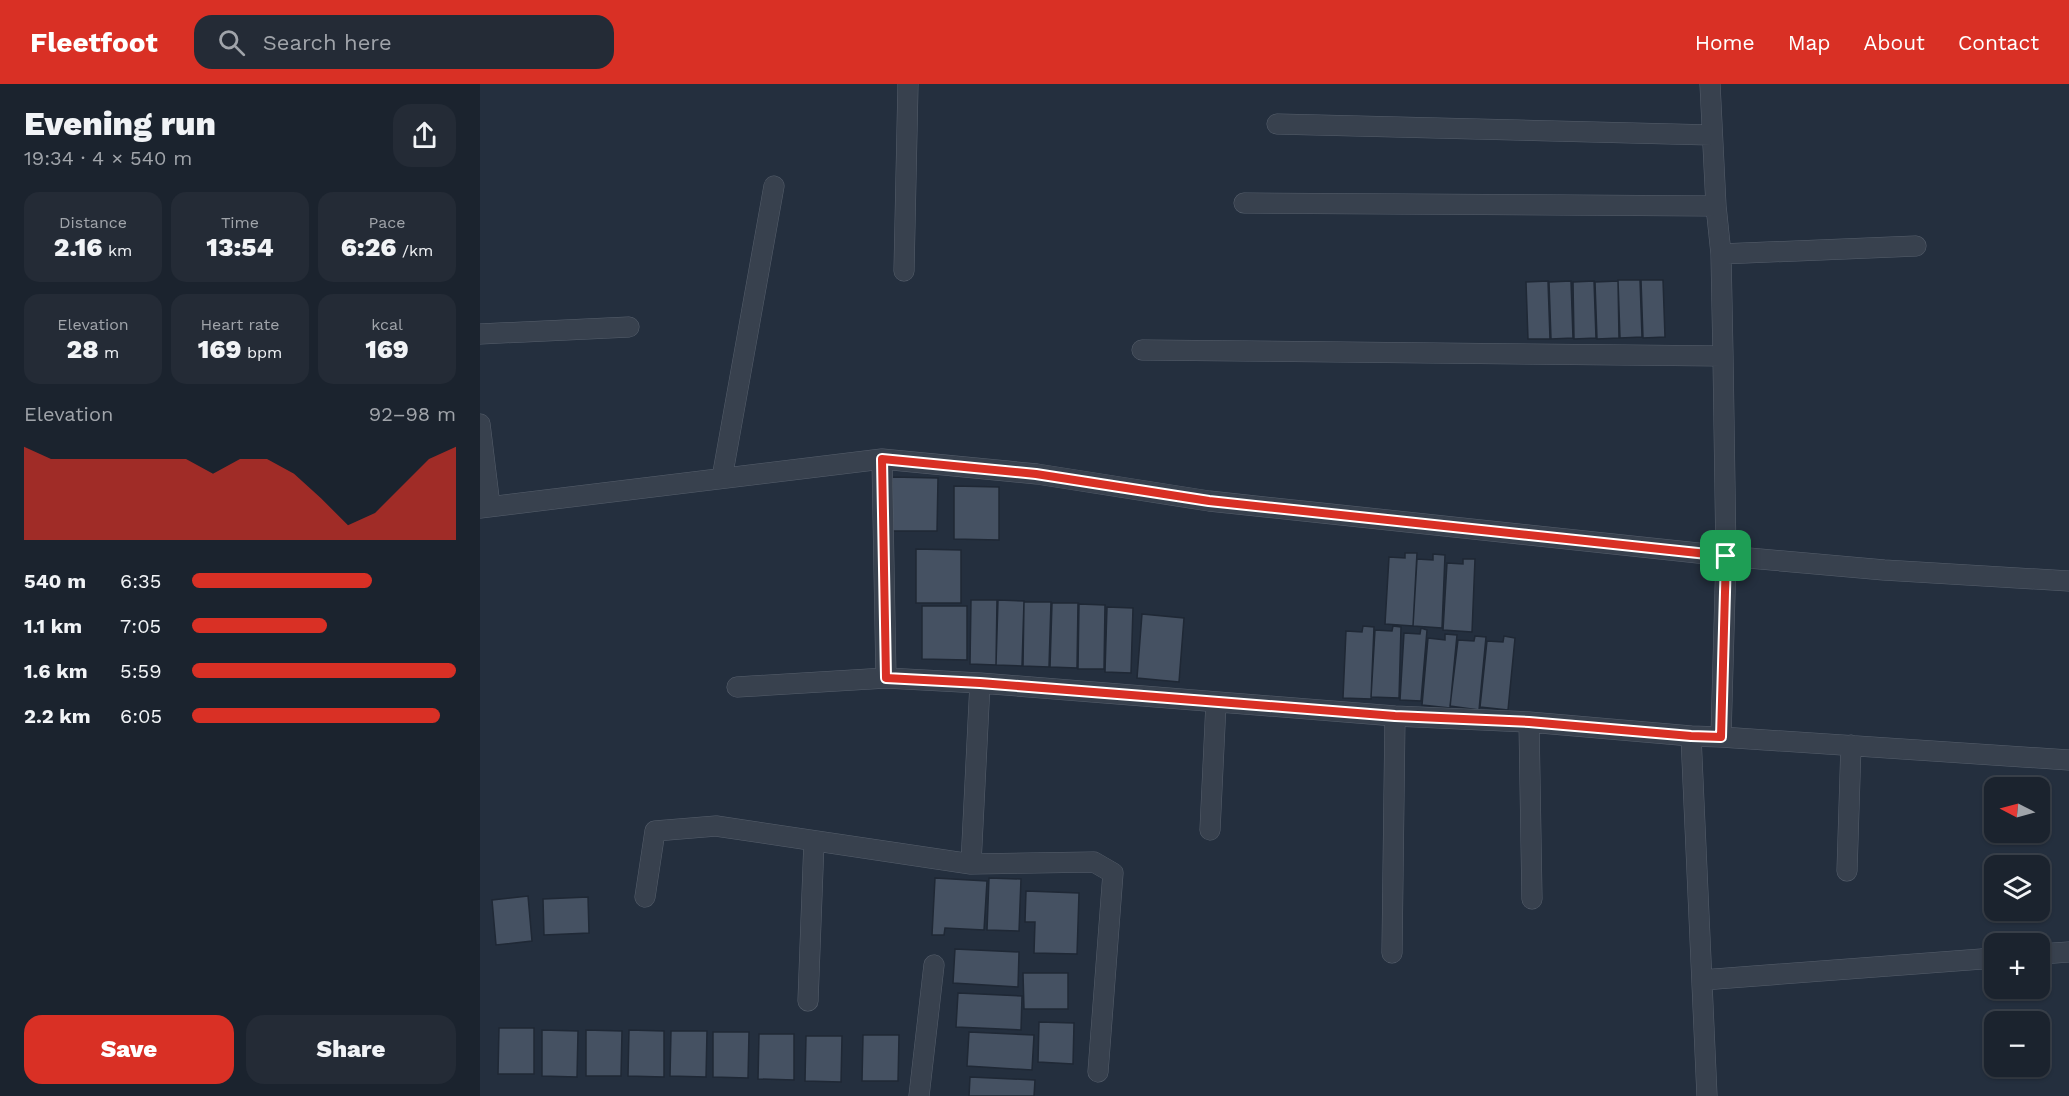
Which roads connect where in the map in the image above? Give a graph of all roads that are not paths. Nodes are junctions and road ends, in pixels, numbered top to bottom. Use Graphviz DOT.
graph roads {
  1 [pos="908,84"];
  2 [pos="1710,84"];
  3 [pos="1277,124"];
  4 [pos="1711,135"];
  5 [pos="774,186"];
  6 [pos="1244,203"];
  7 [pos="1716,206"];
  8 [pos="1916,246"];
  9 [pos="1721,254"];
  10 [pos="904,271"];
  11 [pos="629,327"];
  12 [pos="480,334"];
  13 [pos="1142,350"];
  14 [pos="1723,356"];
  15 [pos="480,424"];
  16 [pos="882,459"];
  17 [pos="722,478"];
  18 [pos="485,507"];
  19 [pos="1726,556"];
  20 [pos="2069,581"];
  21 [pos="886,678"];
  22 [pos="980,683"];
  23 [pos="737,687"];
  24 [pos="1216,703"];
  25 [pos="1395,716"];
  26 [pos="1529,722"];
  27 [pos="1691,736"];
  28 [pos="1721,737"];
  29 [pos="1851,745"];
  30 [pos="2069,760"];
  31 [pos="1210,830"];
  32 [pos="814,841"];
  33 [pos="971,864"];
  34 [pos="1847,871"];
  35 [pos="645,897"];
  36 [pos="1532,899"];
  37 [pos="2069,952"];
  38 [pos="1392,953"];
  39 [pos="2050,953"];
  40 [pos="1984,959"];
  41 [pos="934,965"];
  42 [pos="1702,980"];
  43 [pos="808,1000"];
  44 [pos="1098,1072"];
  45 [pos="919,1096"];
  46 [pos="1707,1096"];
  1 -- 10 [label="street"];
  2 -- 4 [label="street"];
  3 -- 4 [label="street"];
  4 -- 7 [label="street"];
  5 -- 17 [label="street"];
  6 -- 7 [label="street"];
  7 -- 9 [label="street"];
  8 -- 9 [label="street"];
  9 -- 14 [label="street"];
  11 -- 12 [label="street"];
  13 -- 14 [label="street"];
  14 -- 19 [label="street"];
  15 -- 18 [label="street"];
  16 -- 17 [label="street"];
  16 -- 19 [label="street"];
  16 -- 21 [label="street"];
  17 -- 18 [label="street"];
  19 -- 20 [label="street"];
  19 -- 28 [label="street"];
  21 -- 22 [label="street"];
  21 -- 23 [label="street"];
  22 -- 24 [label="street"];
  22 -- 33 [label="street"];
  24 -- 25 [label="street"];
  24 -- 31 [label="street"];
  25 -- 26 [label="street"];
  25 -- 38 [label="street"];
  26 -- 27 [label="street"];
  26 -- 36 [label="street"];
  27 -- 28 [label="street"];
  27 -- 42 [label="street"];
  28 -- 29 [label="street"];
  29 -- 30 [label="street"];
  29 -- 34 [label="street"];
  32 -- 33 [label="street"];
  32 -- 35 [label="street"];
  32 -- 43 [label="street"];
  33 -- 44 [label="street"];
  37 -- 39 [label="street"];
  40 -- 42 [label="street"];
  41 -- 45 [label="street"];
  42 -- 46 [label="street"];
}
